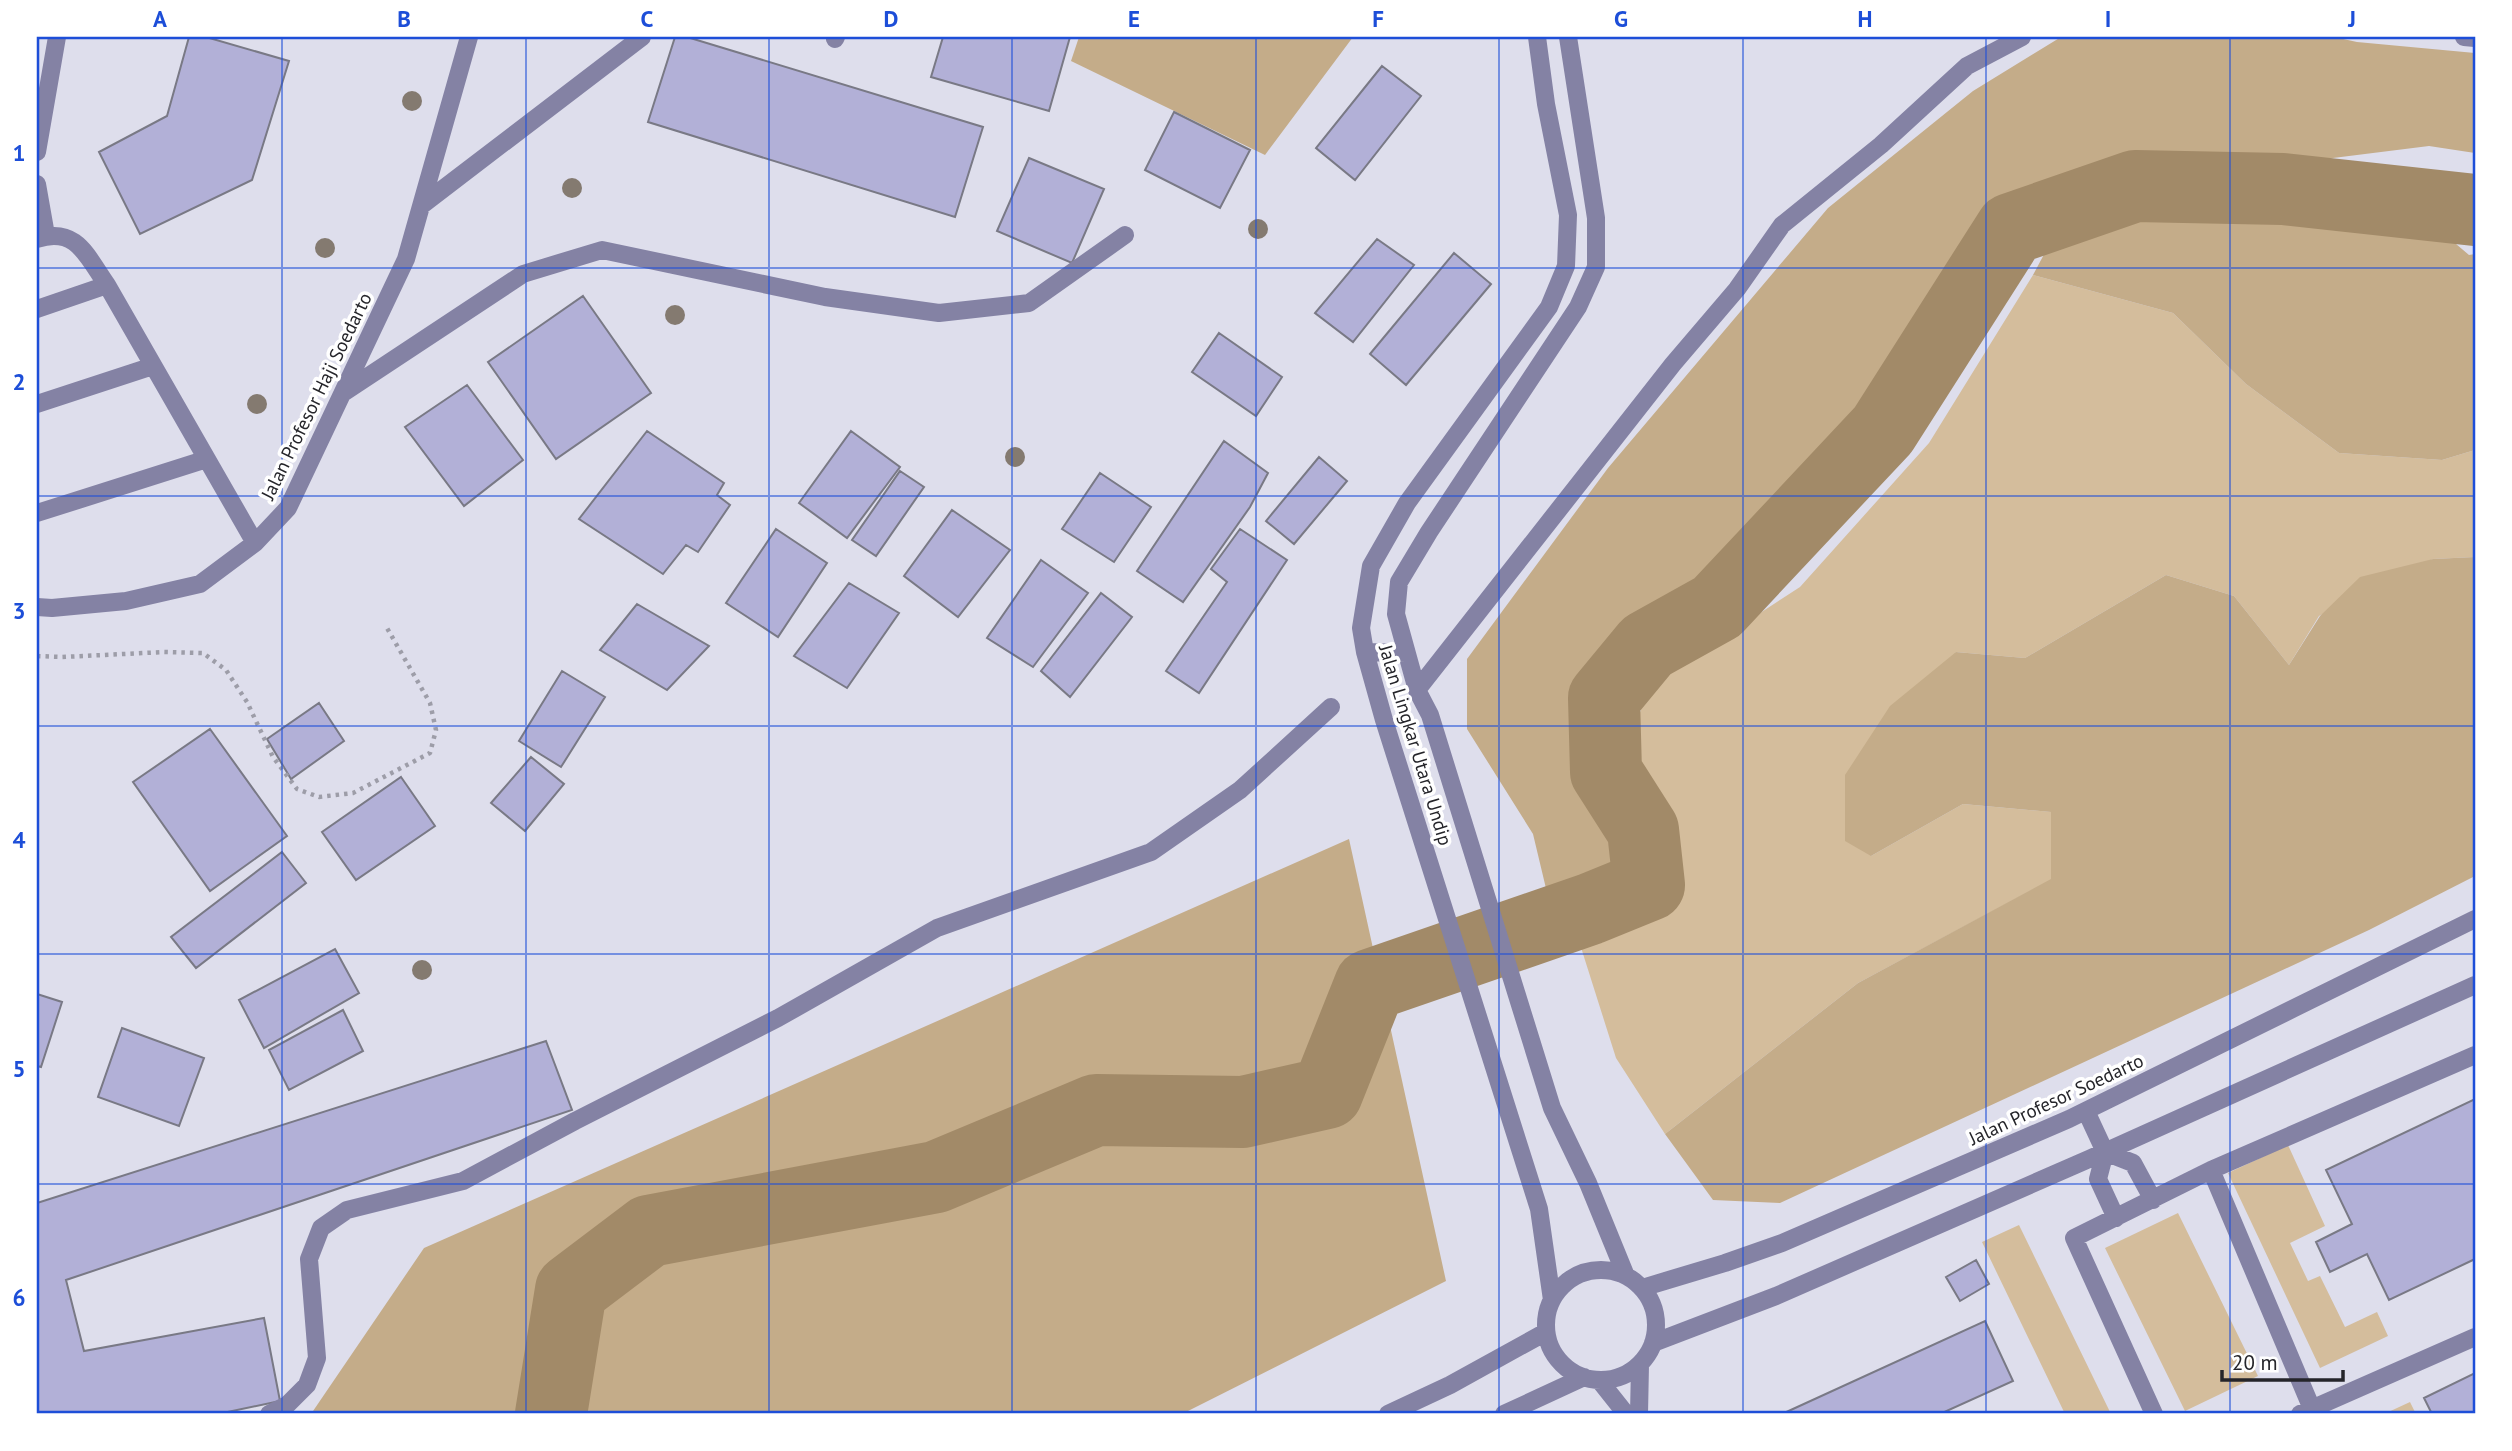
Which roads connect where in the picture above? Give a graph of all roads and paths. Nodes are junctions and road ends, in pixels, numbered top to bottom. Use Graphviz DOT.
graph roads {
  1 [pos="57,37"];
  2 [pos="469,37"];
  3 [pos="642,37"];
  4 [pos="1537,37"];
  5 [pos="1568,37"];
  6 [pos="2022,37"];
  7 [pos="2464,37"];
  8 [pos="2475,38"];
  9 [pos="37,152"];
  10 [pos="37,184"];
  11 [pos="422,205"];
  12 [pos="1125,235"];
  13 [pos="42,237"];
  14 [pos="107,285"];
  15 [pos="37,309"];
  16 [pos="153,366"];
  17 [pos="343,393"];
  18 [pos="37,404"];
  19 [pos="207,459"];
  20 [pos="37,513"];
  21 [pos="255,542"];
  22 [pos="37,607"];
  23 [pos="387,628"];
  24 [pos="1365,652"];
  25 [pos="1406,653"];
  26 [pos="37,656"];
  27 [pos="1417,690"];
  28 [pos="1331,707"];
  29 [pos="2475,919"];
  30 [pos="2475,985"];
  31 [pos="2475,1055"];
  32 [pos="2086,1111"];
  33 [pos="2105,1152"];
  34 [pos="2211,1170"];
  35 [pos="2154,1200"];
  36 [pos="2116,1218"];
  37 [pos="1626,1276"];
  38 [pos="1642,1288"];
  39 [pos="1552,1300"];
  40 [pos="1546,1332"];
  41 [pos="2475,1337"];
  42 [pos="1653,1343"];
  43 [pos="1640,1365"];
  44 [pos="1592,1379"];
  45 [pos="2306,1412"];
  46 [pos="269,1414"];
  47 [pos="1388,1414"];
  48 [pos="1504,1414"];
  49 [pos="1626,1414"];
  50 [pos="1639,1414"];
  51 [pos="2154,1414"];
  1 -- 9 [label="street"];
  2 -- 11 [label="street, Jalan Profesor Haji Soedarto"];
  3 -- 11 [label="street"];
  4 -- 24 [label="street, Jalan Lingkar Utara Undip"];
  5 -- 25 [label="street, Jalan Lingkar Utara Undip"];
  6 -- 27 [label="street"];
  7 -- 8 [label="street"];
  10 -- 13 [label="street"];
  11 -- 17 [label="street, Jalan Profesor Haji Soedarto"];
  12 -- 17 [label="street"];
  13 -- 14 [label="street"];
  14 -- 15 [label="street"];
  14 -- 16 [label="street"];
  16 -- 18 [label="street"];
  16 -- 19 [label="street"];
  17 -- 21 [label="street, Jalan Profesor Haji Soedarto"];
  19 -- 20 [label="street"];
  19 -- 21 [label="street"];
  21 -- 22 [label="street, Jalan Profesor Haji Soedarto"];
  23 -- 26 [label="path"];
  24 -- 25 [label="street"];
  24 -- 39 [label="street, Jalan Lingkar Utara Undip"];
  25 -- 27 [label="street, Jalan Lingkar Utara Undip"];
  27 -- 37 [label="street, Jalan Lingkar Utara Undip"];
  28 -- 46 [label="street"];
  29 -- 32 [label="street, Jalan Profesor Soedarto"];
  30 -- 33 [label="street"];
  31 -- 34 [label="street"];
  32 -- 33 [label="street"];
  32 -- 38 [label="street, Jalan Profesor Soedarto"];
  33 -- 35 [label="street"];
  33 -- 36 [label="street"];
  33 -- 42 [label="street"];
  34 -- 35 [label="street"];
  34 -- 45 [label="street"];
  35 -- 36 [label="street"];
  36 -- 51 [label="street"];
  37 -- 38 [label="street"];
  37 -- 39 [label="street"];
  38 -- 42 [label="street"];
  39 -- 40 [label="street"];
  40 -- 44 [label="street"];
  40 -- 47 [label="street"];
  41 -- 45 [label="street"];
  42 -- 43 [label="street"];
  43 -- 44 [label="street"];
  43 -- 50 [label="street"];
  44 -- 48 [label="street"];
  44 -- 49 [label="street"];
}
